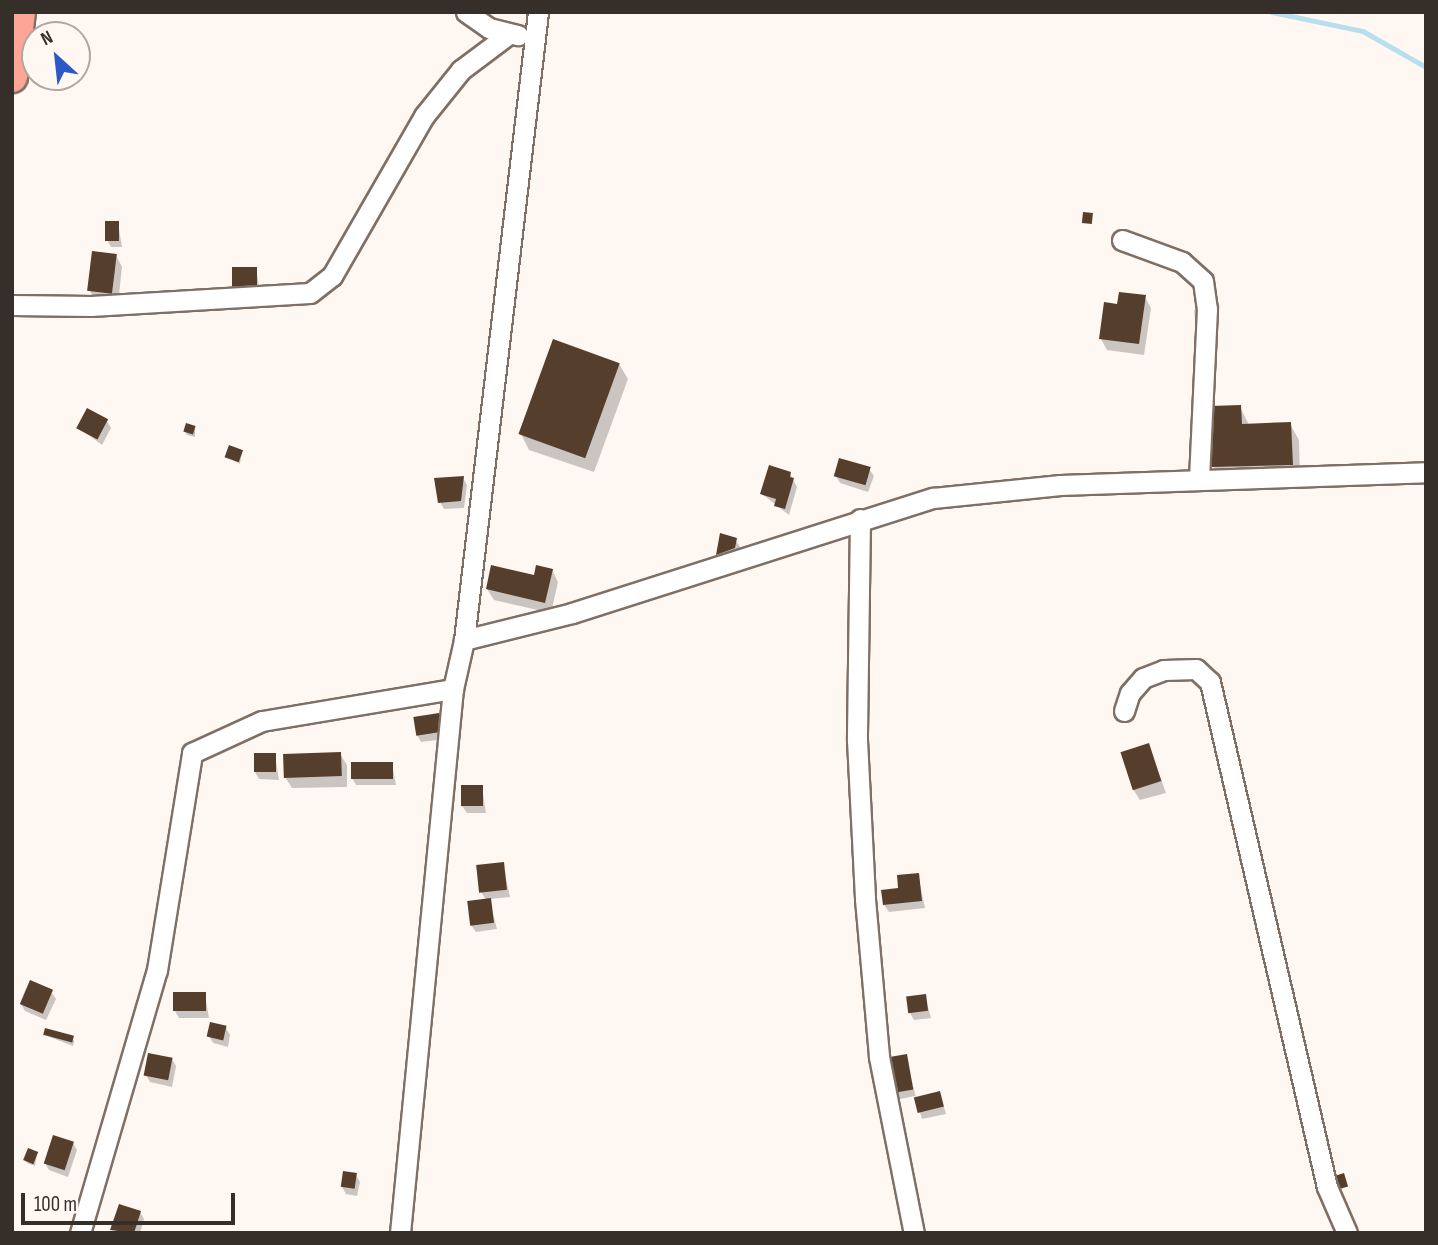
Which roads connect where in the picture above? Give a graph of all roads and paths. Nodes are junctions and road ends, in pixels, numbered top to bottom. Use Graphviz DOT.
graph roads {
  1 [pos="20,12"];
  2 [pos="466,12"];
  3 [pos="538,12"];
  4 [pos="509,34"];
  5 [pos="534,35"];
  6 [pos="12,77"];
  7 [pos="1122,240"];
  8 [pos="12,305"];
  9 [pos="1426,472"];
  10 [pos="1199,479"];
  11 [pos="860,519"];
  12 [pos="464,640"];
  13 [pos="453,690"];
  14 [pos="1124,712"];
  15 [pos="80,1233"];
  16 [pos="400,1233"];
  17 [pos="914,1233"];
  18 [pos="1347,1233"];
  1 -- 6 [label="highway"];
  2 -- 4 [label="street"];
  3 -- 5 [label="street"];
  4 -- 5 [label="street"];
  4 -- 8 [label="street"];
  5 -- 12 [label="street"];
  7 -- 10 [label="street"];
  9 -- 10 [label="street"];
  10 -- 11 [label="street"];
  11 -- 12 [label="street"];
  11 -- 17 [label="street"];
  12 -- 13 [label="street"];
  13 -- 15 [label="street"];
  13 -- 16 [label="street"];
  14 -- 18 [label="street"];
}
